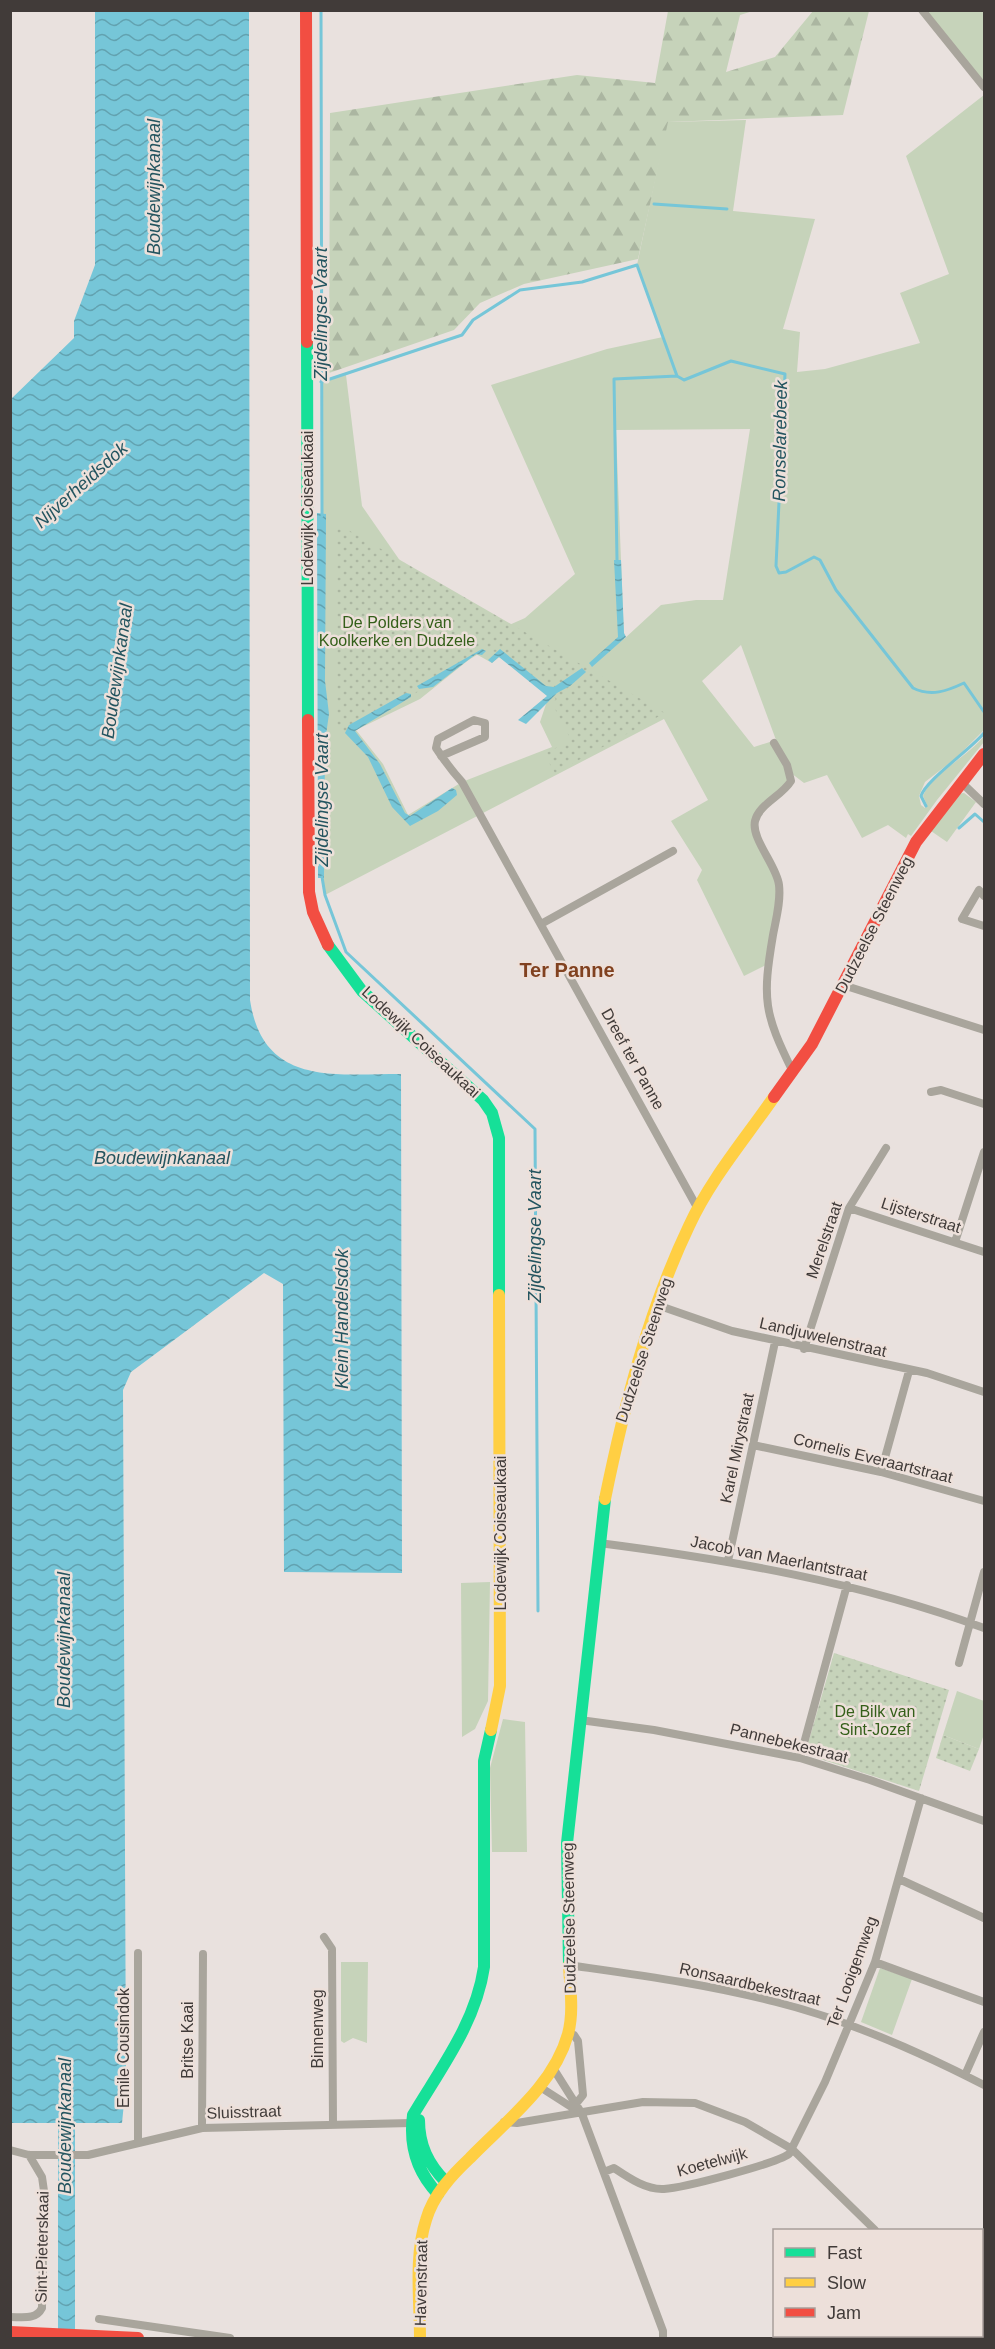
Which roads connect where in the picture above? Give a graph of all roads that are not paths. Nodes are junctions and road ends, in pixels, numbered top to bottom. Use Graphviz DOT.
graph roads {
  1 [pos="306,10"];
  2 [pos="922,10"];
  3 [pos="984,87"];
  4 [pos="774,743"];
  5 [pos="984,753"];
  6 [pos="441,756"];
  7 [pos="961,782"];
  8 [pos="984,804"];
  9 [pos="673,851"];
  10 [pos="984,896"];
  11 [pos="541,924"];
  12 [pos="984,926"];
  13 [pos="843,985"];
  14 [pos="984,1030"];
  15 [pos="793,1072"];
  16 [pos="931,1092"];
  17 [pos="984,1104"];
  18 [pos="886,1148"];
  19 [pos="984,1152"];
  20 [pos="849,1208"];
  21 [pos="698,1209"];
  22 [pos="955,1242"];
  23 [pos="984,1252"];
  24 [pos="657,1305"];
  25 [pos="774,1342"];
  26 [pos="804,1349"];
  27 [pos="909,1371"];
  28 [pos="984,1392"];
  29 [pos="753,1446"];
  30 [pos="881,1472"];
  31 [pos="984,1502"];
  32 [pos="599,1543"];
  33 [pos="728,1561"];
  34 [pos="984,1572"];
  35 [pos="847,1585"];
  36 [pos="970,1623"];
  37 [pos="984,1628"];
  38 [pos="959,1663"];
  39 [pos="580,1720"];
  40 [pos="800,1758"];
  41 [pos="921,1798"];
  42 [pos="984,1821"];
  43 [pos="898,1879"];
  44 [pos="984,1918"];
  45 [pos="324,1937"];
  46 [pos="138,1953"];
  47 [pos="203,1954"];
  48 [pos="875,1962"];
  49 [pos="568,1965"];
  50 [pos="984,2002"];
  51 [pos="850,2024"];
  52 [pos="984,2032"];
  53 [pos="568,2033"];
  54 [pos="553,2068"];
  55 [pos="965,2075"];
  56 [pos="984,2085"];
  57 [pos="540,2086"];
  58 [pos="575,2105"];
  59 [pos="582,2114"];
  60 [pos="504,2122"];
  61 [pos="333,2124"];
  62 [pos="415,2124"];
  63 [pos="202,2128"];
  64 [pos="138,2142"];
  65 [pos="792,2149"];
  66 [pos="10,2150"];
  67 [pos="29,2155"];
  68 [pos="604,2172"];
  69 [pos="446,2182"];
  70 [pos="438,2194"];
  71 [pos="874,2229"];
  72 [pos="10,2317"];
  73 [pos="99,2319"];
  74 [pos="10,2332"];
  75 [pos="138,2338"];
  76 [pos="230,2338"];
  77 [pos="420,2338"];
  78 [pos="663,2338"];
  1 -- 62 [label="street, Lodewijk Coiseaukaai"];
  2 -- 3 [label="street"];
  4 -- 15 [label="street"];
  5 -- 7 [label="street, Dudzeelse Steenweg"];
  6 -- 6 [label="street"];
  6 -- 11 [label="street, Dreef ter Panne"];
  7 -- 8 [label="street"];
  7 -- 13 [label="street, Dudzeelse Steenweg"];
  9 -- 11 [label="street"];
  10 -- 12 [label="street"];
  11 -- 21 [label="street, Dreef ter Panne"];
  13 -- 14 [label="street"];
  13 -- 15 [label="street, Dudzeelse Steenweg"];
  15 -- 21 [label="street, Dudzeelse Steenweg"];
  16 -- 17 [label="street"];
  18 -- 20 [label="street, Merelstraat"];
  19 -- 22 [label="street"];
  20 -- 22 [label="street, Lijsterstraat"];
  20 -- 26 [label="street, Merelstraat"];
  21 -- 24 [label="street, Dudzeelse Steenweg"];
  22 -- 23 [label="street, Lijsterstraat"];
  24 -- 25 [label="street, Landjuwelenstraat"];
  24 -- 32 [label="street, Dudzeelse Steenweg"];
  25 -- 26 [label="street, Landjuwelenstraat"];
  25 -- 29 [label="street, Karel Mirystraat"];
  26 -- 27 [label="street, Landjuwelenstraat"];
  27 -- 28 [label="street, Landjuwelenstraat"];
  27 -- 30 [label="street"];
  29 -- 30 [label="street, Cornelis Everaartstraat"];
  29 -- 33 [label="street, Karel Mirystraat"];
  30 -- 31 [label="street, Cornelis Everaartstraat"];
  32 -- 33 [label="street, Jacob van Maerlantstraat"];
  32 -- 39 [label="street, Dudzeelse Steenweg"];
  33 -- 35 [label="street, Jacob van Maerlantstraat"];
  34 -- 36 [label="street"];
  35 -- 36 [label="street, Jacob van Maerlantstraat"];
  35 -- 40 [label="street"];
  36 -- 37 [label="street, Jacob van Maerlantstraat"];
  36 -- 38 [label="street"];
  39 -- 40 [label="street, Pannebekestraat"];
  39 -- 49 [label="street, Dudzeelse Steenweg"];
  40 -- 41 [label="street, Pannebekestraat"];
  41 -- 42 [label="street, Pannebekestraat"];
  41 -- 43 [label="street, Ter Looigemweg"];
  43 -- 44 [label="street"];
  43 -- 48 [label="street, Ter Looigemweg"];
  45 -- 61 [label="street, Binnenweg"];
  46 -- 64 [label="street, Emile Cousindok"];
  47 -- 63 [label="street, Britse Kaai"];
  48 -- 50 [label="street"];
  48 -- 51 [label="street, Ter Looigemweg"];
  49 -- 51 [label="street, Ronsaardbekestraat"];
  49 -- 53 [label="street, Dudzeelse Steenweg"];
  51 -- 55 [label="street, Ronsaardbekestraat"];
  51 -- 65 [label="street, Ter Looigemweg"];
  52 -- 55 [label="street"];
  53 -- 54 [label="street, Dudzeelse Steenweg"];
  53 -- 58 [label="street, Dudzeelse Steenweg"];
  54 -- 57 [label="street, Dudzeelse Steenweg"];
  54 -- 58 [label="street"];
  55 -- 56 [label="street, Ronsaardbekestraat"];
  57 -- 59 [label="street"];
  57 -- 60 [label="street, Dudzeelse Steenweg"];
  58 -- 59 [label="street"];
  59 -- 60 [label="street"];
  59 -- 65 [label="street"];
  59 -- 68 [label="street"];
  60 -- 69 [label="street, Dudzeelse Steenweg"];
  61 -- 62 [label="street, Sluisstraat"];
  61 -- 63 [label="street, Sluisstraat"];
  62 -- 69 [label="street"];
  62 -- 70 [label="street"];
  63 -- 64 [label="street, Sluisstraat"];
  64 -- 67 [label="street, Sluisstraat"];
  65 -- 68 [label="street, Koetelwijk"];
  65 -- 71 [label="street"];
  66 -- 67 [label="street"];
  67 -- 72 [label="street, Sint-Pieterskaai"];
  68 -- 78 [label="street"];
  69 -- 70 [label="street, Havenstraat"];
  70 -- 77 [label="street, Havenstraat"];
  73 -- 76 [label="street"];
  74 -- 75 [label="street"];
}
